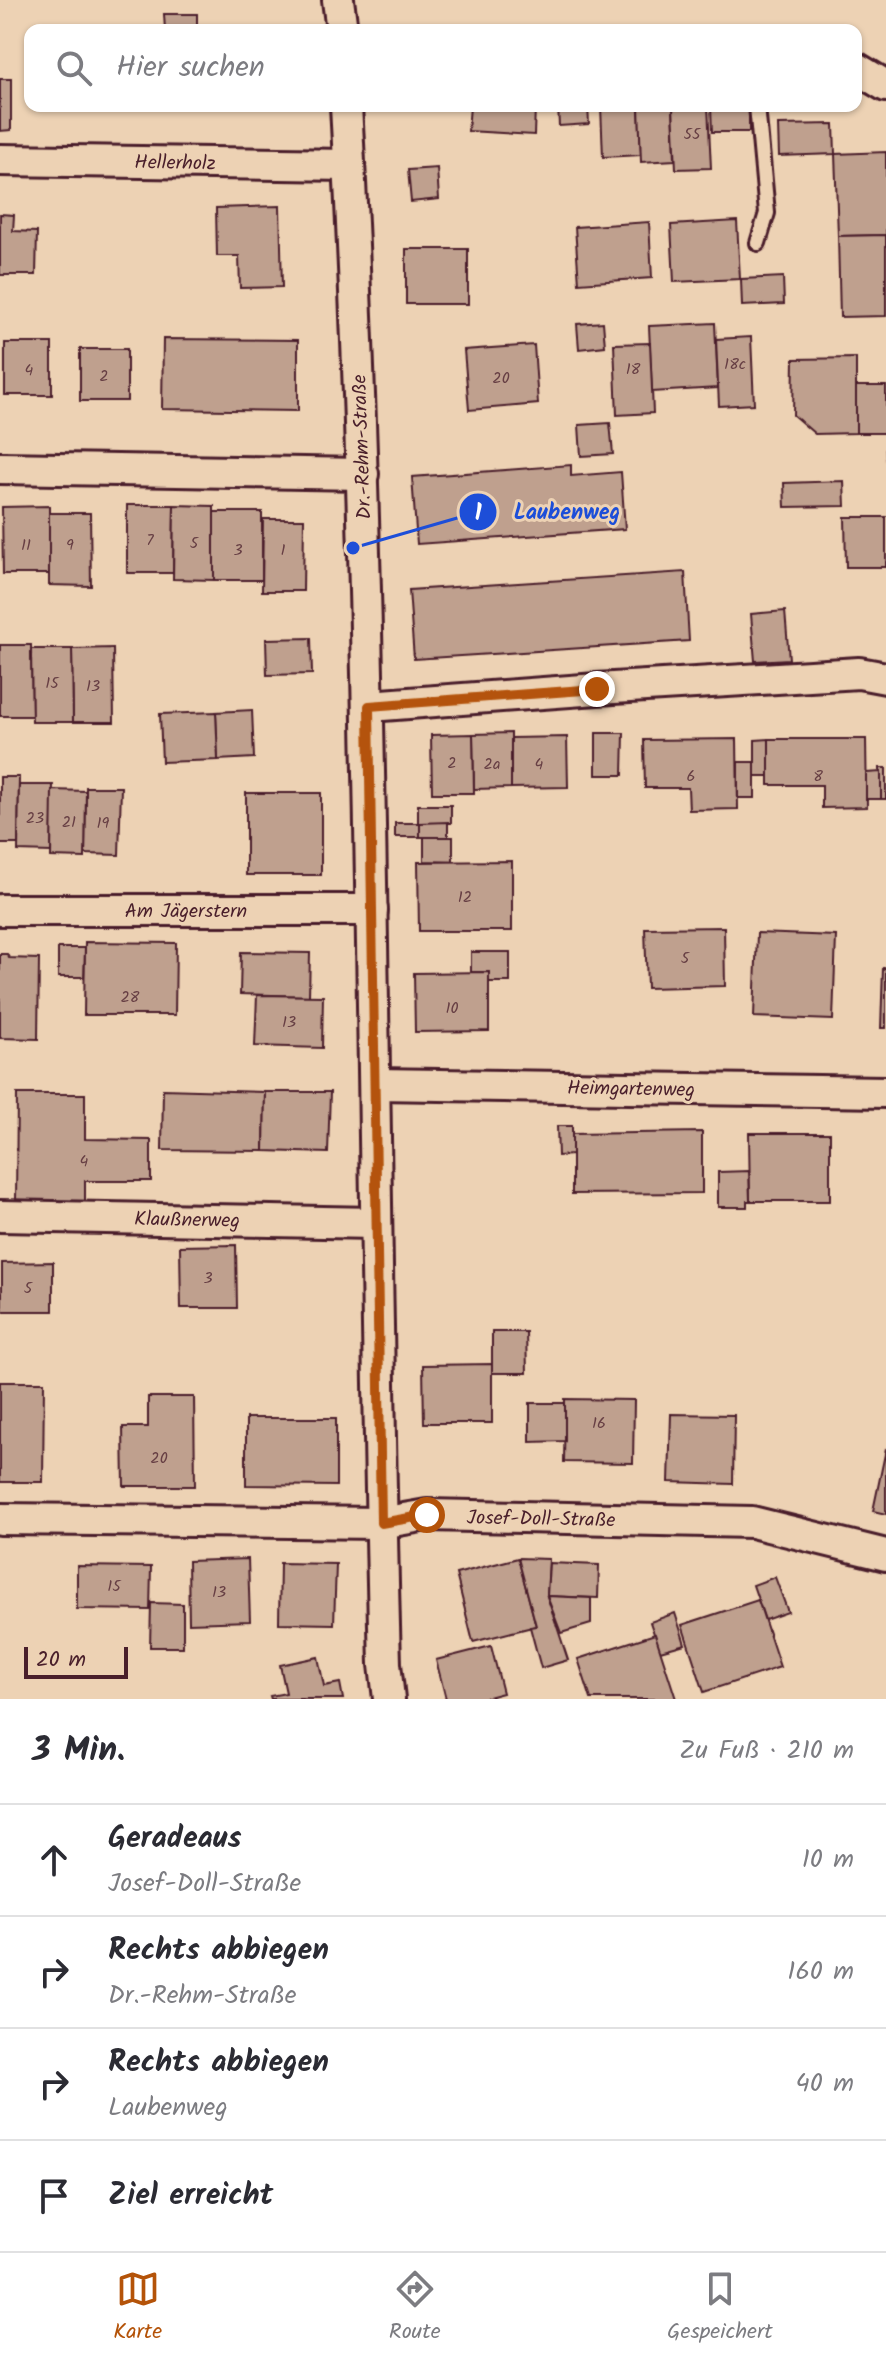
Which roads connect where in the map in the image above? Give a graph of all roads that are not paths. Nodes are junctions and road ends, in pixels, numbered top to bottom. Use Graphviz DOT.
graph roads {
  1 [pos="338,0"];
  2 [pos="341,24"];
  3 [pos="862,72"];
  4 [pos="886,86"];
  5 [pos="346,112"];
  6 [pos="758,112"];
  7 [pos="0,160"];
  8 [pos="349,165"];
  9 [pos="758,243"];
  10 [pos="0,468"];
  11 [pos="363,474"];
  12 [pos="886,678"];
  13 [pos="369,706"];
  14 [pos="0,910"];
  15 [pos="372,910"];
  16 [pos="376,1084"];
  17 [pos="886,1092"];
  18 [pos="0,1216"];
  19 [pos="375,1223"];
  20 [pos="0,1519"];
  21 [pos="381,1523"];
  22 [pos="886,1555"];
  23 [pos="389,1699"];
  1 -- 2 [label="street"];
  3 -- 4 [label="street"];
  5 -- 8 [label="street, Dr.-Rehm-Straße"];
  6 -- 9 [label="lane"];
  7 -- 8 [label="street, Hellerholz"];
  8 -- 11 [label="street, Dr.-Rehm-Straße"];
  10 -- 11 [label="street"];
  11 -- 13 [label="street, Dr.-Rehm-Straße"];
  12 -- 13 [label="street"];
  13 -- 15 [label="street, Dr.-Rehm-Straße"];
  14 -- 15 [label="street, Am Jägerstern"];
  15 -- 16 [label="street, Dr.-Rehm-Straße"];
  16 -- 17 [label="street, Heimgartenweg"];
  16 -- 19 [label="street, Dr.-Rehm-Straße"];
  18 -- 19 [label="street, Klaußnerweg"];
  19 -- 21 [label="street, Dr.-Rehm-Straße"];
  20 -- 21 [label="street, Josef-Doll-Straße"];
  21 -- 22 [label="street, Josef-Doll-Straße"];
  21 -- 23 [label="street, Dr.-Rehm-Straße"];
}
